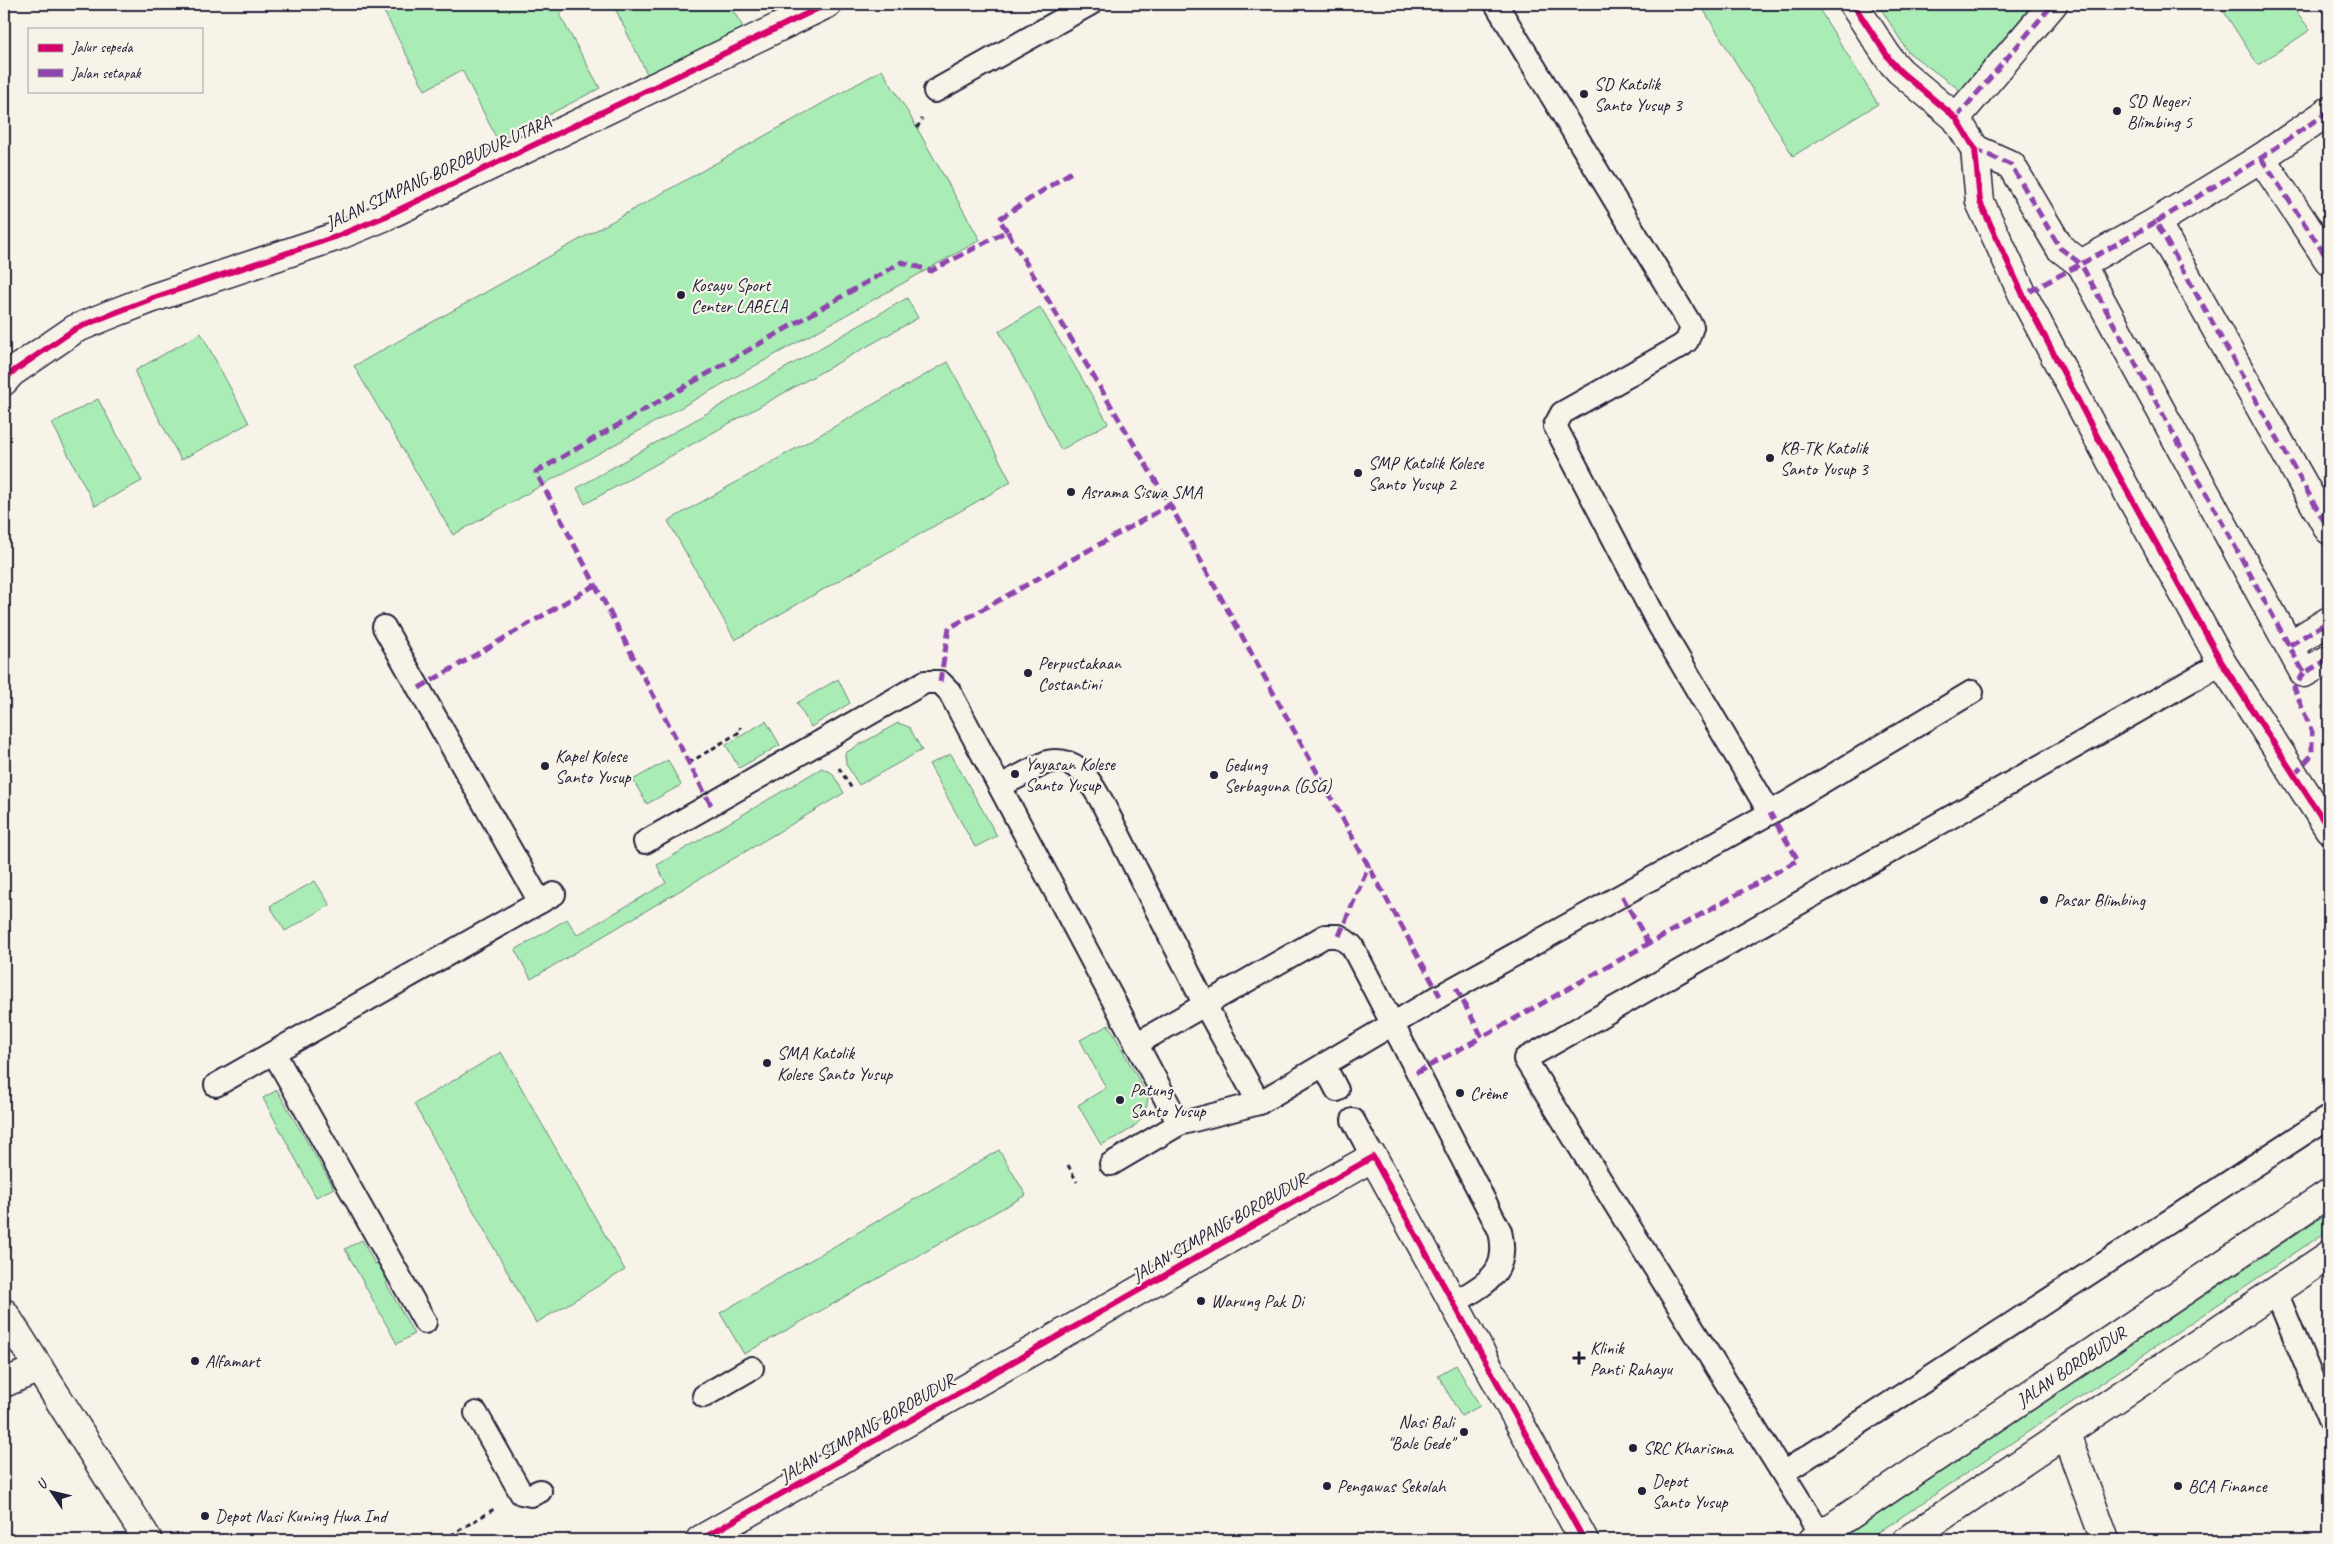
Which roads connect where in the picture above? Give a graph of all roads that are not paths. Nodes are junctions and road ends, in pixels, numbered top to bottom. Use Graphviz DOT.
graph roads {
  1 [pos="827,4"];
  2 [pos="1090,4"];
  3 [pos="1496,4"];
  4 [pos="1853,4"];
  5 [pos="2053,4"];
  6 [pos="935,92"];
  7 [pos="2329,111"];
  8 [pos="1956,118"];
  9 [pos="1975,149"];
  10 [pos="2261,158"];
  11 [pos="2156,222"];
  12 [pos="2329,261"];
  13 [pos="2081,264"];
  14 [pos="4,381"];
  15 [pos="2329,530"];
  16 [pos="2329,621"];
  17 [pos="384,627"];
  18 [pos="2290,645"];
  19 [pos="2329,659"];
  20 [pos="2222,663"];
  21 [pos="1972,692"];
  22 [pos="1000,786"];
  23 [pos="1770,813"];
  24 [pos="2329,829"];
  25 [pos="645,842"];
  26 [pos="1205,1005"];
  27 [pos="1394,1024"];
  28 [pos="1136,1044"];
  29 [pos="274,1053"];
  30 [pos="1324,1065"];
  31 [pos="216,1085"];
  32 [pos="1337,1090"];
  33 [pos="1259,1103"];
  34 [pos="2329,1117"];
  35 [pos="1353,1120"];
  36 [pos="1179,1124"];
  37 [pos="1373,1157"];
  38 [pos="1111,1164"];
  39 [pos="2329,1193"];
  40 [pos="2329,1255"];
  41 [pos="2276,1292"];
  42 [pos="1454,1303"];
  43 [pos="4,1312"];
  44 [pos="425,1322"];
  45 [pos="39,1368"];
  46 [pos="752,1368"];
  47 [pos="4,1383"];
  48 [pos="704,1396"];
  49 [pos="476,1413"];
  50 [pos="2329,1420"];
  51 [pos="2066,1434"];
  52 [pos="1784,1472"];
  53 [pos="530,1492"];
  54 [pos="1817,1538"];
  55 [pos="148,1540"];
  56 [pos="700,1540"];
  57 [pos="1584,1540"];
  58 [pos="1907,1540"];
  59 [pos="2104,1540"];
  1 -- 14 [label="street, JALAN SIMPANG BOROBUDUR UTARA"];
  2 -- 6 [label="lane"];
  3 -- 23 [label="lane"];
  4 -- 8 [label="street"];
  5 -- 8 [label="street"];
  7 -- 10 [label="street"];
  8 -- 9 [label="street"];
  9 -- 13 [label="street"];
  9 -- 20 [label="street"];
  10 -- 11 [label="street"];
  10 -- 12 [label="street"];
  11 -- 13 [label="street"];
  11 -- 15 [label="street"];
  13 -- 18 [label="street"];
  16 -- 18 [label="street"];
  17 -- 29 [label="lane"];
  18 -- 19 [label="street"];
  20 -- 24 [label="street"];
  20 -- 52 [label="lane"];
  21 -- 23 [label="lane"];
  22 -- 25 [label="lane"];
  22 -- 26 [label="lane"];
  22 -- 28 [label="lane"];
  23 -- 27 [label="lane"];
  26 -- 27 [label="lane"];
  26 -- 28 [label="lane"];
  26 -- 33 [label="lane"];
  27 -- 30 [label="lane"];
  27 -- 42 [label="lane"];
  28 -- 36 [label="lane"];
  29 -- 31 [label="lane"];
  29 -- 44 [label="lane"];
  30 -- 32 [label="lane"];
  30 -- 33 [label="lane"];
  33 -- 36 [label="lane"];
  34 -- 52 [label="lane"];
  35 -- 37 [label="lane"];
  36 -- 38 [label="lane"];
  37 -- 42 [label="street"];
  37 -- 56 [label="street, JALAN SIMPANG BOROBUDUR"];
  39 -- 54 [label="street, JALAN BOROBUDUR"];
  40 -- 41 [label="street"];
  41 -- 50 [label="lane"];
  41 -- 51 [label="street"];
  42 -- 57 [label="street"];
  43 -- 45 [label="street"];
  45 -- 47 [label="street"];
  45 -- 55 [label="street"];
  46 -- 48 [label="lane"];
  49 -- 53 [label="lane"];
  51 -- 58 [label="street"];
  51 -- 59 [label="street"];
  52 -- 54 [label="lane"];
}
